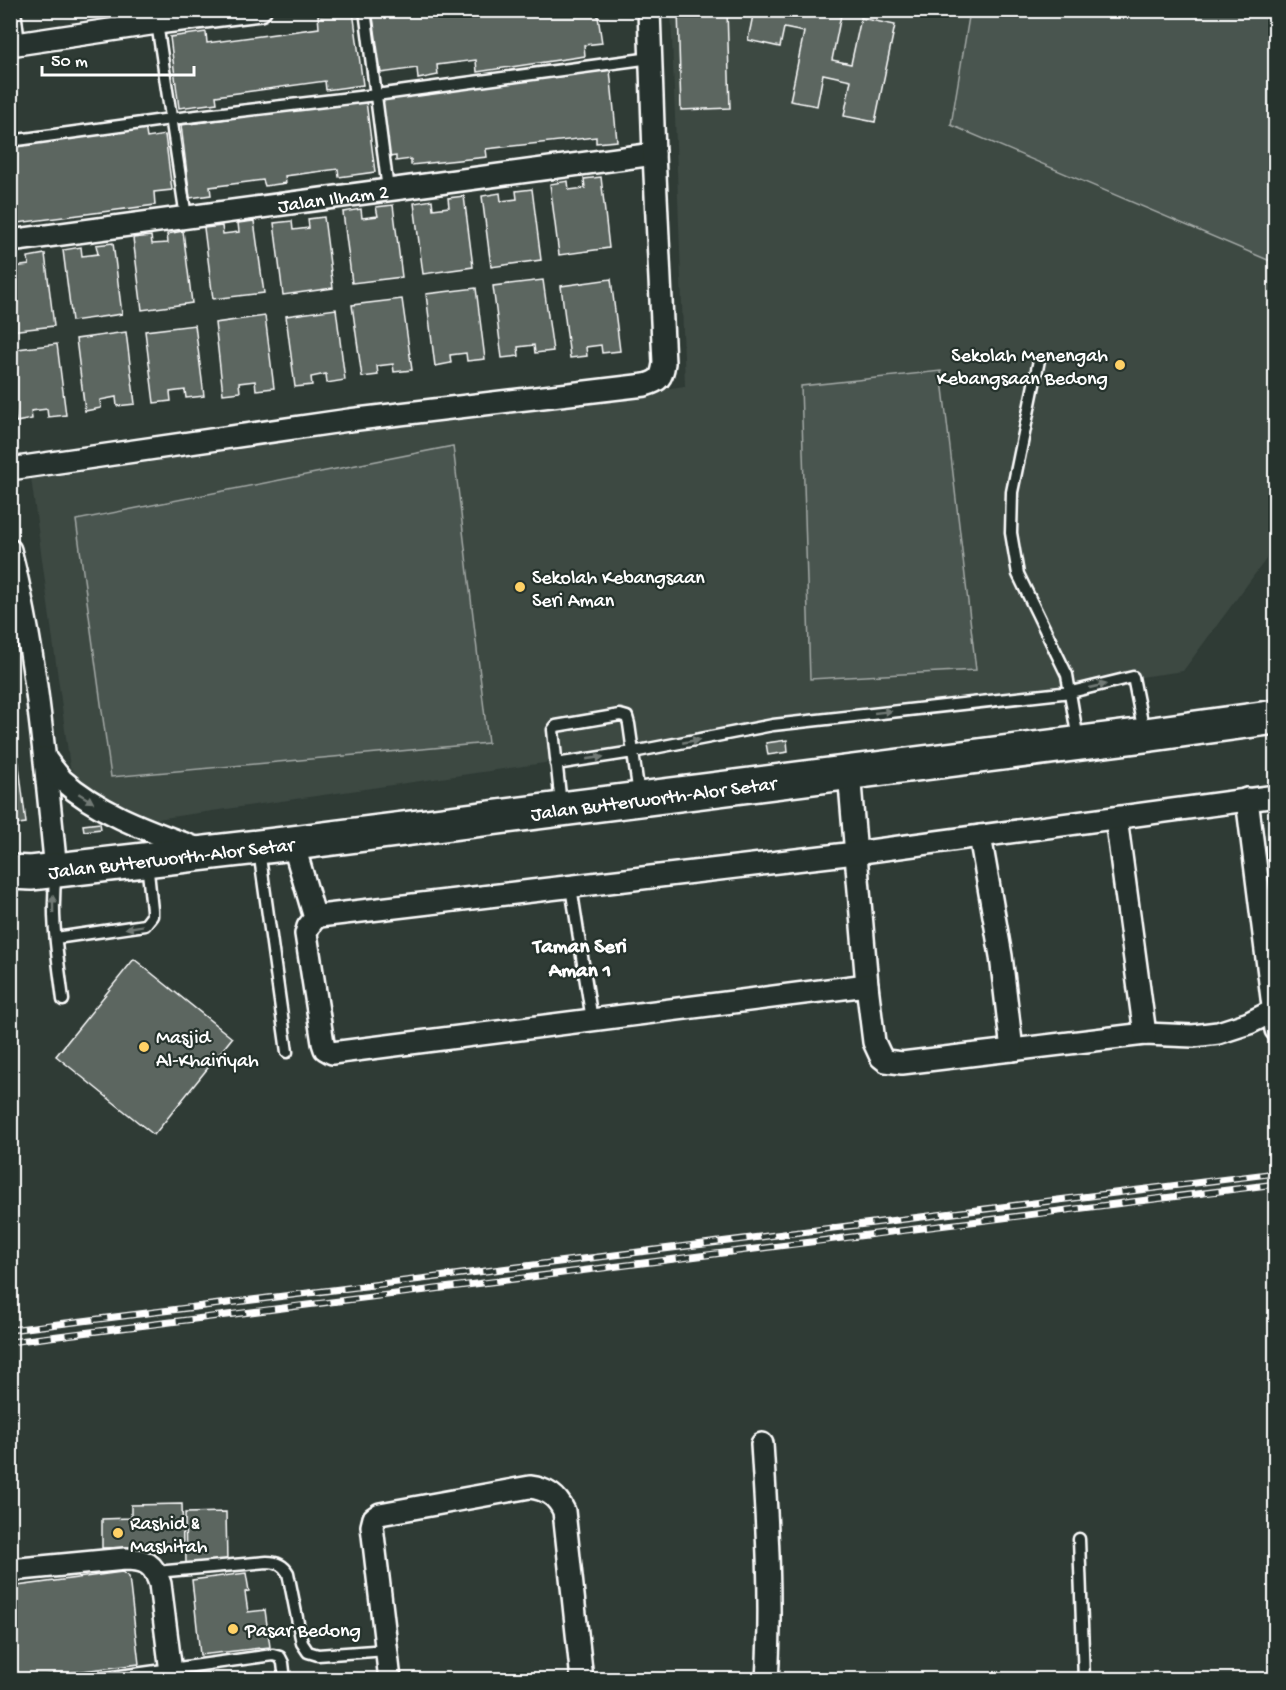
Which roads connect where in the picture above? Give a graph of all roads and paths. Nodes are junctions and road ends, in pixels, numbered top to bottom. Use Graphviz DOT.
graph roads {
  1 [pos="15,10"];
  2 [pos="260,10"];
  3 [pos="365,10"];
  4 [pos="649,10"];
  5 [pos="207,13"];
  6 [pos="109,20"];
  7 [pos="157,23"];
  8 [pos="15,44"];
  9 [pos="651,58"];
  10 [pos="376,95"];
  11 [pos="171,119"];
  12 [pos="10,141"];
  13 [pos="654,154"];
  14 [pos="388,190"];
  15 [pos="186,217"];
  16 [pos="10,241"];
  17 [pos="1039,360"];
  18 [pos="10,469"];
  19 [pos="10,550"];
  20 [pos="1071,692"];
  21 [pos="1275,717"];
  22 [pos="1145,735"];
  23 [pos="1078,744"];
  24 [pos="633,752"];
  25 [pos="44,758"];
  26 [pos="556,764"];
  27 [pos="849,772"];
  28 [pos="1275,795"];
  29 [pos="640,799"];
  30 [pos="1248,799"];
  31 [pos="562,808"];
  32 [pos="1116,818"];
  33 [pos="980,836"];
  34 [pos="293,843"];
  35 [pos="258,847"];
  36 [pos="208,853"];
  37 [pos="855,853"];
  38 [pos="147,860"];
  39 [pos="27,874"];
  40 [pos="572,887"];
  41 [pos="315,918"];
  42 [pos="56,938"];
  43 [pos="1273,984"];
  44 [pos="867,985"];
  45 [pos="63,1000"];
  46 [pos="592,1020"];
  47 [pos="1274,1021"];
  48 [pos="1145,1034"];
  49 [pos="1012,1050"];
  50 [pos="287,1052"];
  51 [pos="762,1444"];
  52 [pos="1079,1539"];
  53 [pos="10,1570"];
  54 [pos="156,1572"];
  55 [pos="387,1650"];
  56 [pos="172,1674"];
  57 [pos="91,1680"];
  58 [pos="285,1680"];
  59 [pos="390,1680"];
  60 [pos="582,1680"];
  61 [pos="767,1680"];
  62 [pos="1084,1680"];
  1 -- 8 [label="lane"];
  2 -- 5 [label="street"];
  3 -- 10 [label="lane"];
  4 -- 9 [label="street"];
  5 -- 7 [label="street"];
  6 -- 7 [label="street"];
  6 -- 8 [label="street"];
  7 -- 11 [label="lane"];
  9 -- 10 [label="lane"];
  9 -- 13 [label="street"];
  10 -- 11 [label="lane"];
  10 -- 14 [label="lane"];
  11 -- 12 [label="lane"];
  11 -- 15 [label="lane"];
  13 -- 14 [label="street, Jalan Ilham 2"];
  13 -- 18 [label="street"];
  14 -- 15 [label="street, Jalan Ilham 2"];
  15 -- 16 [label="street, Jalan Ilham 2"];
  17 -- 20 [label="lane"];
  19 -- 25 [label="street"];
  20 -- 22 [label="lane, one-way"];
  20 -- 23 [label="lane"];
  24 -- 20 [label="lane, one-way"];
  21 -- 22 [label="main road, Jalan Butterworth-Alor Setar"];
  22 -- 23 [label="main road, Jalan Butterworth-Alor Setar"];
  23 -- 27 [label="main road, Jalan Butterworth-Alor Setar"];
  26 -- 24 [label="lane, one-way"];
  24 -- 26 [label="lane"];
  24 -- 29 [label="lane"];
  25 -- 36 [label="street, one-way"];
  25 -- 39 [label="street"];
  26 -- 31 [label="lane"];
  27 -- 29 [label="main road, Jalan Butterworth-Alor Setar"];
  27 -- 37 [label="street"];
  28 -- 30 [label="street"];
  29 -- 31 [label="main road, Jalan Butterworth-Alor Setar"];
  30 -- 32 [label="street"];
  30 -- 43 [label="street"];
  31 -- 34 [label="main road, Jalan Butterworth-Alor Setar"];
  32 -- 33 [label="street"];
  32 -- 48 [label="street"];
  33 -- 37 [label="street"];
  33 -- 49 [label="street"];
  34 -- 35 [label="main road, Jalan Butterworth-Alor Setar"];
  34 -- 41 [label="street"];
  35 -- 36 [label="main road, Jalan Butterworth-Alor Setar"];
  35 -- 50 [label="lane"];
  36 -- 38 [label="main road, Jalan Butterworth-Alor Setar"];
  37 -- 40 [label="street"];
  37 -- 44 [label="street"];
  38 -- 39 [label="main road, Jalan Butterworth-Alor Setar"];
  38 -- 42 [label="lane, one-way"];
  42 -- 39 [label="lane, one-way"];
  40 -- 41 [label="street"];
  40 -- 46 [label="lane"];
  41 -- 46 [label="street"];
  42 -- 45 [label="lane"];
  43 -- 47 [label="street"];
  44 -- 46 [label="street"];
  44 -- 49 [label="street"];
  47 -- 48 [label="street"];
  48 -- 49 [label="street"];
  51 -- 61 [label="street"];
  52 -- 62 [label="lane"];
  53 -- 54 [label="street"];
  54 -- 55 [label="lane"];
  54 -- 56 [label="street"];
  55 -- 59 [label="street"];
  55 -- 60 [label="street"];
  56 -- 57 [label="lane"];
  56 -- 58 [label="lane"];
}
